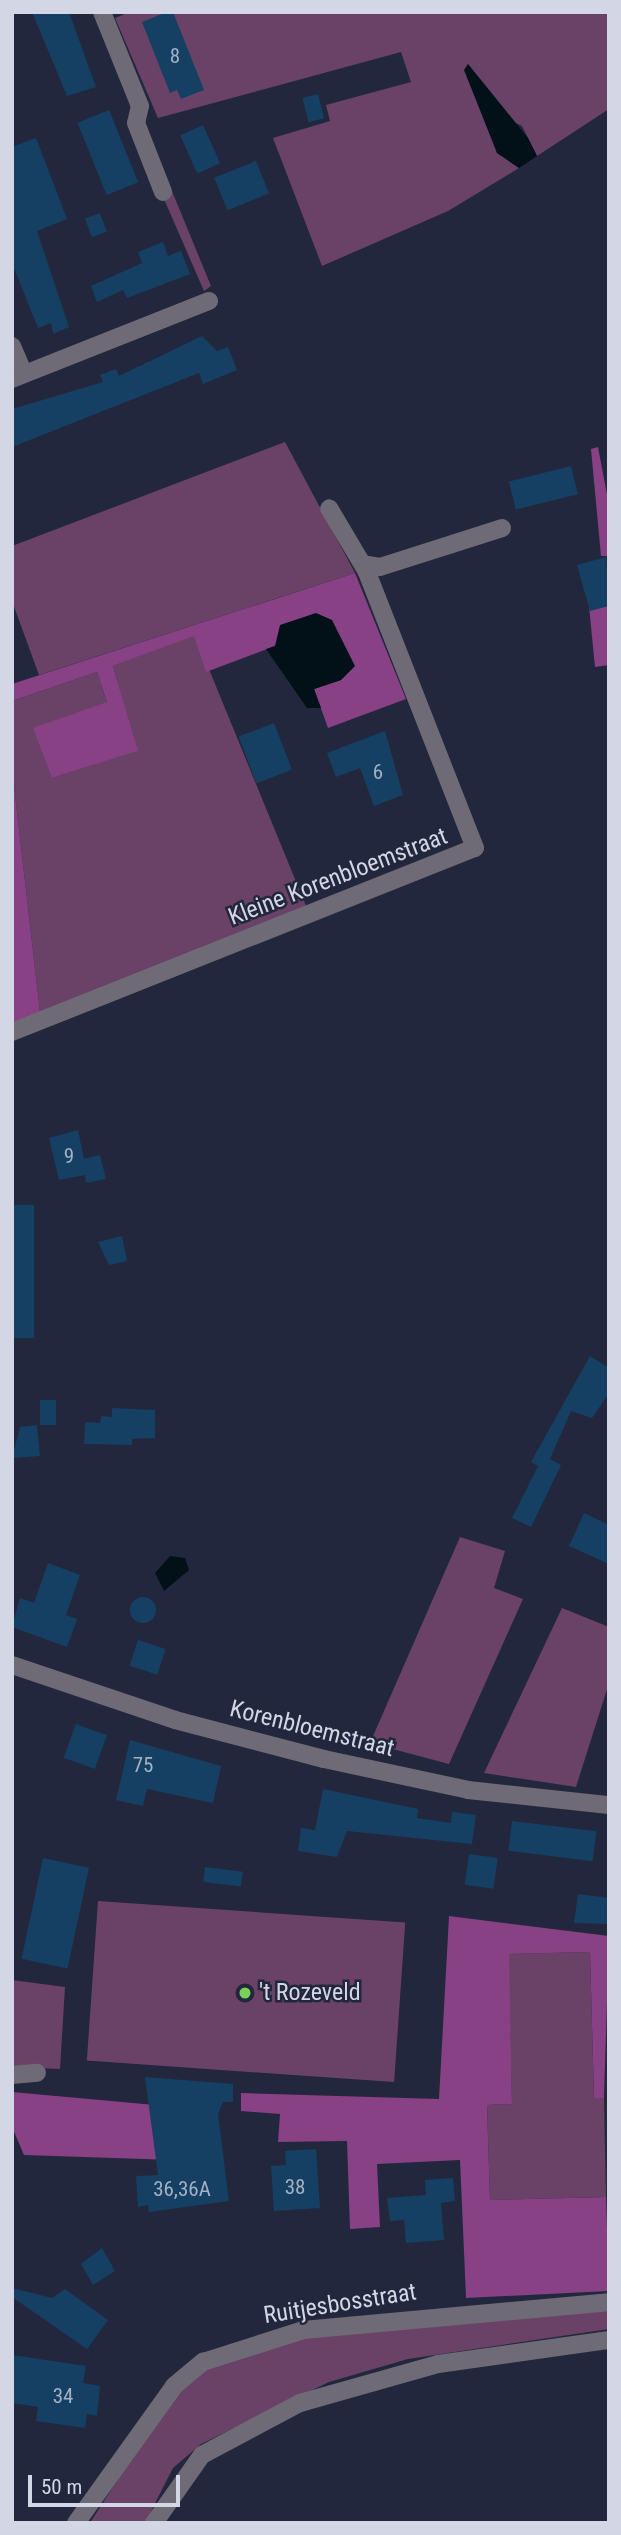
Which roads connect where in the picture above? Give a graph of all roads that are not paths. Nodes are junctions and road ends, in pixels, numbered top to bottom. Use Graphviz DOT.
graph roads {
  1 [pos="102,12"];
  2 [pos="163,192"];
  3 [pos="209,301"];
  4 [pos="12,346"];
  5 [pos="18,376"];
  6 [pos="329,508"];
  7 [pos="502,528"];
  8 [pos="363,564"];
  9 [pos="12,1032"];
  10 [pos="12,1665"];
  11 [pos="609,1805"];
  12 [pos="37,2073"];
  13 [pos="12,2075"];
  14 [pos="609,2302"];
  15 [pos="609,2340"];
  16 [pos="76,2523"];
  17 [pos="154,2523"];
  1 -- 2 [label="street"];
  3 -- 5 [label="street"];
  4 -- 5 [label="street"];
  6 -- 8 [label="street"];
  7 -- 8 [label="street"];
  8 -- 9 [label="street, Kleine Korenbloemstraat"];
  10 -- 11 [label="street, Korenbloemstraat"];
  12 -- 13 [label="street"];
  14 -- 16 [label="street, Ruitjesbosstraat"];
  15 -- 17 [label="street"];
}
